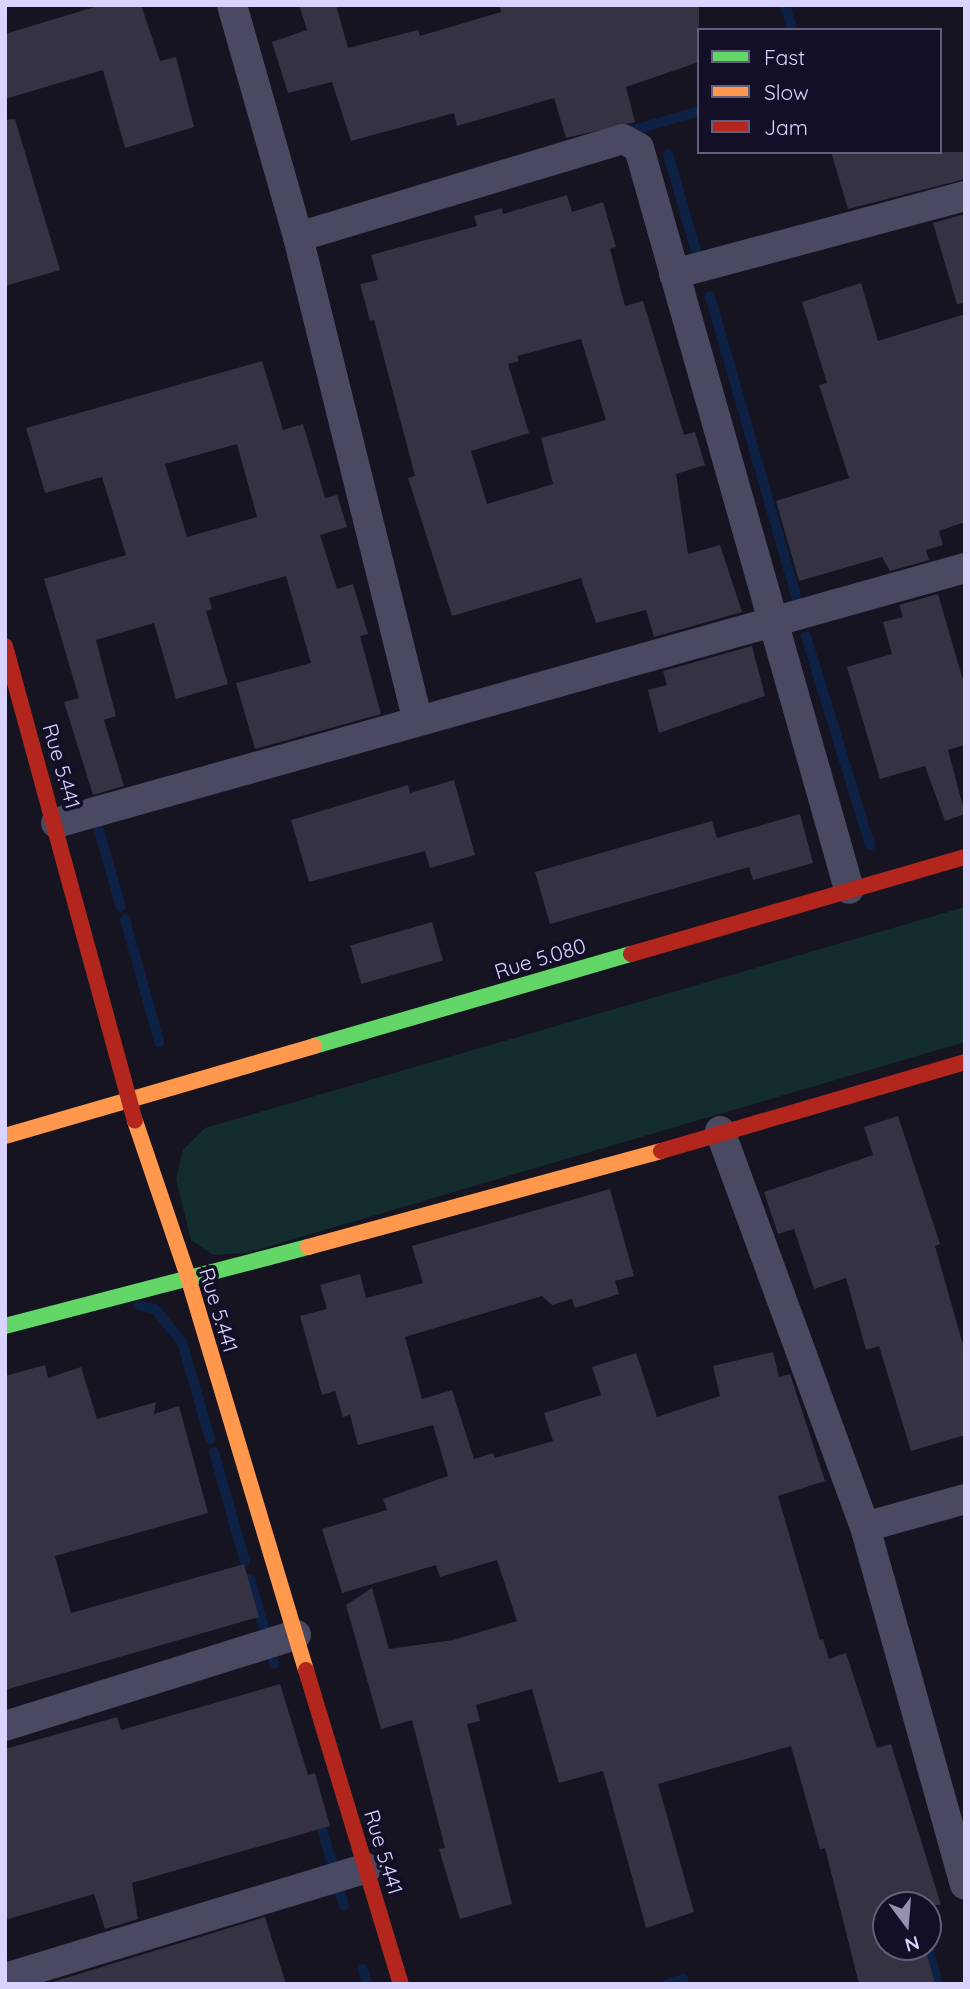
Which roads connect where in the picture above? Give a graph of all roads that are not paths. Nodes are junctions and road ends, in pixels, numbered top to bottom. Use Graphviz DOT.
graph roads {
  1 [pos="232,5"];
  2 [pos="965,196"];
  3 [pos="298,237"];
  4 [pos="674,274"];
  5 [pos="965,568"];
  6 [pos="774,624"];
  7 [pos="5,646"];
  8 [pos="417,718"];
  9 [pos="56,823"];
  10 [pos="965,857"];
  11 [pos="849,889"];
  12 [pos="965,1062"];
  13 [pos="128,1100"];
  14 [pos="720,1131"];
  15 [pos="5,1136"];
  16 [pos="188,1277"];
  17 [pos="5,1326"];
  18 [pos="965,1499"];
  19 [pos="865,1527"];
  20 [pos="296,1635"];
  21 [pos="5,1726"];
  22 [pos="367,1868"];
  23 [pos="965,1884"];
  24 [pos="5,1978"];
  25 [pos="401,1984"];
  1 -- 3 [label="street"];
  2 -- 4 [label="street"];
  3 -- 4 [label="street"];
  3 -- 8 [label="street"];
  4 -- 6 [label="street"];
  5 -- 6 [label="street"];
  6 -- 8 [label="street"];
  6 -- 11 [label="street"];
  7 -- 9 [label="main road, Rue 5.441"];
  8 -- 9 [label="street"];
  9 -- 13 [label="main road, Rue 5.441"];
  10 -- 11 [label="main road, Rue 5.080"];
  11 -- 13 [label="main road, Rue 5.080"];
  12 -- 14 [label="main road"];
  13 -- 15 [label="main road, Rue 5.080"];
  13 -- 16 [label="main road, Rue 5.441"];
  14 -- 16 [label="main road"];
  14 -- 19 [label="street"];
  16 -- 17 [label="main road"];
  16 -- 20 [label="main road, Rue 5.441"];
  18 -- 19 [label="street"];
  19 -- 23 [label="street"];
  20 -- 21 [label="street"];
  20 -- 22 [label="main road, Rue 5.441"];
  22 -- 24 [label="street"];
  22 -- 25 [label="main road, Rue 5.441"];
}
